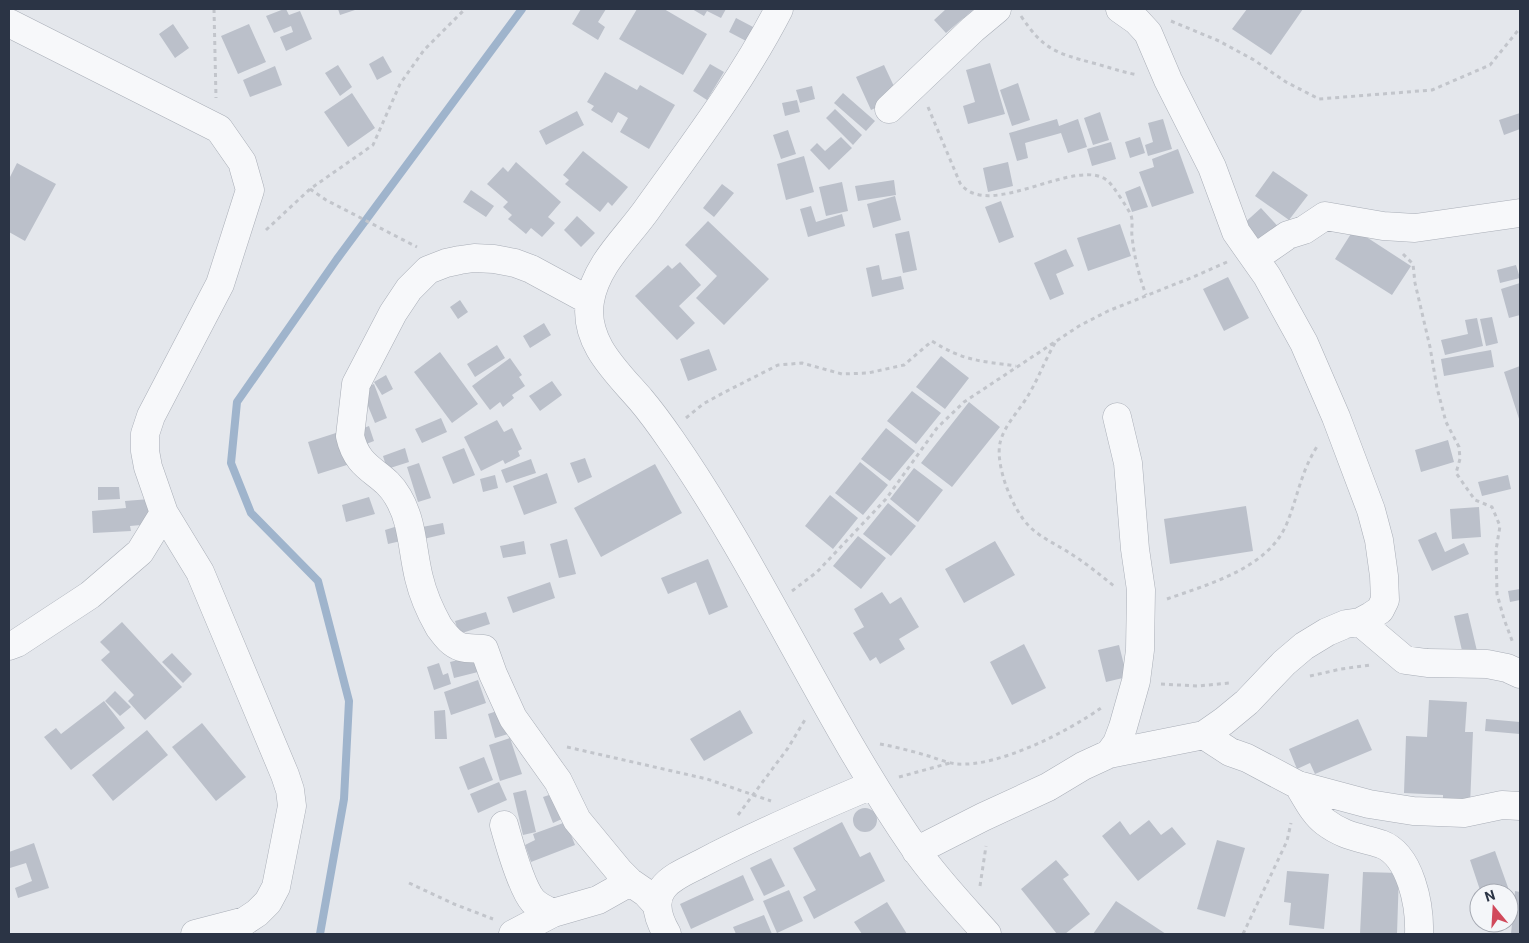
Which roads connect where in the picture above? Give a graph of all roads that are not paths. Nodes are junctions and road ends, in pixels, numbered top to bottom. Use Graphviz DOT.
graph roads {
  1 [pos="779,9"];
  2 [pos="997,9"];
  3 [pos="1120,9"];
  4 [pos="9,23"];
  5 [pos="889,109"];
  6 [pos="1520,213"];
  7 [pos="1253,254"];
  8 [pos="590,300"];
  9 [pos="1116,418"];
  10 [pos="164,513"];
  11 [pos="1360,622"];
  12 [pos="9,646"];
  13 [pos="1520,674"];
  14 [pos="1204,735"];
  15 [pos="1109,754"];
  16 [pos="872,785"];
  17 [pos="1298,785"];
  18 [pos="1520,806"];
  19 [pos="504,826"];
  20 [pos="916,851"];
  21 [pos="630,882"];
  22 [pos="656,904"];
  23 [pos="553,913"];
  24 [pos="519,931"];
  25 [pos="984,931"];
  26 [pos="195,934"];
  27 [pos="667,934"];
  28 [pos="1418,934"];
  1 -- 8 [label="street"];
  2 -- 5 [label="street"];
  3 -- 7 [label="street"];
  4 -- 10 [label="street"];
  6 -- 7 [label="street"];
  7 -- 11 [label="street"];
  8 -- 16 [label="street"];
  8 -- 21 [label="street"];
  9 -- 15 [label="street"];
  10 -- 12 [label="street"];
  10 -- 26 [label="street"];
  11 -- 13 [label="street"];
  11 -- 14 [label="street"];
  14 -- 15 [label="street"];
  14 -- 17 [label="street"];
  15 -- 20 [label="street"];
  16 -- 20 [label="street"];
  16 -- 22 [label="street"];
  17 -- 18 [label="street"];
  17 -- 28 [label="street"];
  19 -- 23 [label="street"];
  20 -- 25 [label="street"];
  21 -- 22 [label="street"];
  21 -- 23 [label="street"];
  22 -- 27 [label="street"];
  23 -- 24 [label="street"];
}
